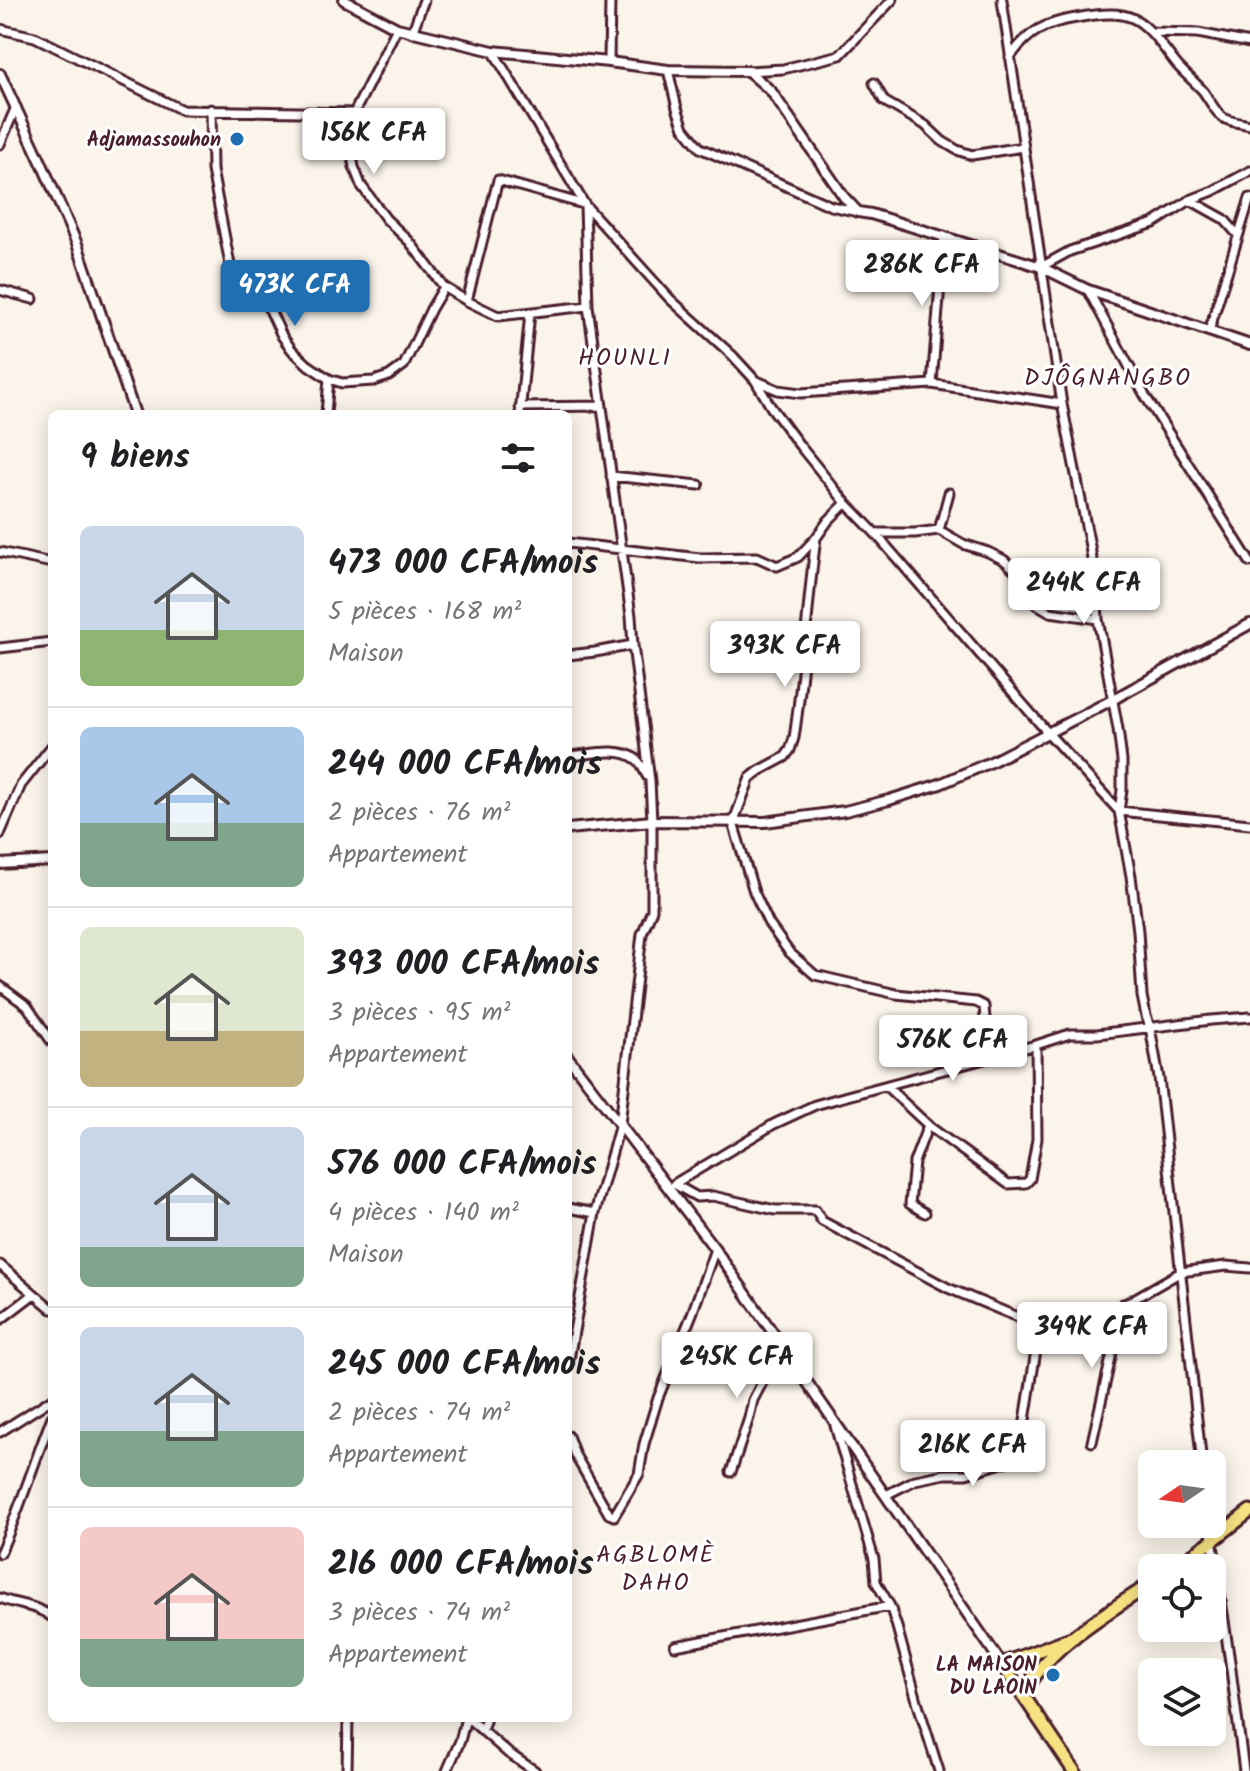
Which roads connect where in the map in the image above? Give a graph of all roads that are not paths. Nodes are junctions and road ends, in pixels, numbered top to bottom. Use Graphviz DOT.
graph roads {
  1 [pos="344,0"];
  2 [pos="424,0"];
  3 [pos="610,0"];
  4 [pos="892,0"];
  5 [pos="1002,0"];
  6 [pos="397,28"];
  7 [pos="0,29"];
  8 [pos="1153,32"];
  9 [pos="412,33"];
  10 [pos="1250,43"];
  11 [pos="493,51"];
  12 [pos="1010,57"];
  13 [pos="609,62"];
  14 [pos="668,70"];
  15 [pos="748,71"];
  16 [pos="0,74"];
  17 [pos="874,83"];
  18 [pos="16,107"];
  19 [pos="211,109"];
  20 [pos="354,113"];
  21 [pos="1250,125"];
  22 [pos="0,144"];
  23 [pos="1023,147"];
  24 [pos="1250,171"];
  25 [pos="1250,198"];
  26 [pos="1190,200"];
  27 [pos="585,205"];
  28 [pos="858,212"];
  29 [pos="1238,235"];
  30 [pos="944,236"];
  31 [pos="1041,267"];
  32 [pos="444,287"];
  33 [pos="0,290"];
  34 [pos="1088,290"];
  35 [pos="33,299"];
  36 [pos="467,301"];
  37 [pos="588,306"];
  38 [pos="530,313"];
  39 [pos="1209,331"];
  40 [pos="1250,345"];
  41 [pos="329,379"];
  42 [pos="755,380"];
  43 [pos="932,384"];
  44 [pos="1062,404"];
  45 [pos="602,406"];
  46 [pos="134,410"];
  47 [pos="326,410"];
  48 [pos="520,410"];
  49 [pos="611,476"];
  50 [pos="699,485"];
  51 [pos="949,493"];
  52 [pos="846,503"];
  53 [pos="939,530"];
  54 [pos="875,533"];
  55 [pos="816,538"];
  56 [pos="572,543"];
  57 [pos="621,549"];
  58 [pos="0,552"];
  59 [pos="48,562"];
  60 [pos="1250,562"];
  61 [pos="1098,619"];
  62 [pos="1250,624"];
  63 [pos="48,642"];
  64 [pos="633,645"];
  65 [pos="0,648"];
  66 [pos="572,655"];
  67 [pos="1112,700"];
  68 [pos="1048,733"];
  69 [pos="48,751"];
  70 [pos="572,756"];
  71 [pos="650,781"];
  72 [pos="1119,811"];
  73 [pos="652,821"];
  74 [pos="733,823"];
  75 [pos="1250,824"];
  76 [pos="572,829"];
  77 [pos="0,834"];
  78 [pos="48,861"];
  79 [pos="0,864"];
  80 [pos="0,986"];
  81 [pos="1250,1017"];
  82 [pos="1150,1027"];
  83 [pos="48,1036"];
  84 [pos="1036,1045"];
  85 [pos="988,1057"];
  86 [pos="572,1062"];
  87 [pos="886,1086"];
  88 [pos="620,1124"];
  89 [pos="928,1125"];
  90 [pos="671,1185"];
  91 [pos="572,1209"];
  92 [pos="595,1213"];
  93 [pos="925,1213"];
  94 [pos="715,1249"];
  95 [pos="0,1265"];
  96 [pos="1250,1268"];
  97 [pos="1181,1272"];
  98 [pos="34,1294"];
  99 [pos="1123,1304"];
  100 [pos="48,1306"];
  101 [pos="0,1320"];
  102 [pos="1040,1325"];
  103 [pos="572,1334"];
  104 [pos="788,1353"];
  105 [pos="48,1402"];
  106 [pos="833,1418"];
  107 [pos="48,1427"];
  108 [pos="0,1432"];
  109 [pos="1092,1442"];
  110 [pos="572,1447"];
  111 [pos="1200,1450"];
  112 [pos="731,1472"];
  113 [pos="886,1495"];
  114 [pos="1250,1511"];
  115 [pos="1212,1538"];
  116 [pos="1212,1541"];
  117 [pos="0,1553"];
  118 [pos="1194,1554"];
  119 [pos="1138,1593"];
  120 [pos="0,1598"];
  121 [pos="890,1606"];
  122 [pos="48,1614"];
  123 [pos="1074,1637"];
  124 [pos="675,1646"];
  125 [pos="1002,1664"];
  126 [pos="1023,1696"];
  127 [pos="348,1722"];
  128 [pos="466,1722"];
  129 [pos="472,1722"];
  130 [pos="485,1722"];
  131 [pos="482,1731"];
  132 [pos="347,1771"];
  133 [pos="447,1771"];
  134 [pos="535,1771"];
  135 [pos="939,1771"];
  136 [pos="1074,1771"];
  137 [pos="1244,1771"];
  1 -- 6 [label="street"];
  2 -- 9 [label="street"];
  3 -- 13 [label="street"];
  4 -- 15 [label="street"];
  5 -- 12 [label="street"];
  6 -- 9 [label="street"];
  6 -- 20 [label="street"];
  7 -- 19 [label="street"];
  8 -- 10 [label="street"];
  8 -- 12 [label="street"];
  8 -- 21 [label="street"];
  9 -- 11 [label="street"];
  11 -- 13 [label="street"];
  11 -- 27 [label="street"];
  12 -- 23 [label="street"];
  13 -- 14 [label="street"];
  14 -- 15 [label="street"];
  14 -- 28 [label="street"];
  15 -- 28 [label="street"];
  16 -- 18 [label="street"];
  17 -- 23 [label="street"];
  18 -- 22 [label="street"];
  18 -- 46 [label="street"];
  19 -- 20 [label="street"];
  19 -- 41 [label="street"];
  20 -- 32 [label="street"];
  23 -- 31 [label="street"];
  24 -- 26 [label="street"];
  25 -- 29 [label="street"];
  26 -- 29 [label="street"];
  26 -- 31 [label="street"];
  27 -- 36 [label="street"];
  27 -- 37 [label="street"];
  27 -- 42 [label="street"];
  28 -- 30 [label="street"];
  29 -- 39 [label="street"];
  30 -- 31 [label="street"];
  30 -- 43 [label="street"];
  31 -- 34 [label="street"];
  31 -- 44 [label="street"];
  32 -- 36 [label="street"];
  32 -- 41 [label="street"];
  33 -- 35 [label="street"];
  34 -- 39 [label="street"];
  34 -- 60 [label="street"];
  36 -- 38 [label="street"];
  37 -- 38 [label="street"];
  37 -- 45 [label="street"];
  38 -- 48 [label="street"];
  39 -- 40 [label="street"];
  41 -- 47 [label="street"];
  42 -- 43 [label="street"];
  42 -- 52 [label="street"];
  43 -- 44 [label="street"];
  44 -- 61 [label="street"];
  45 -- 48 [label="street"];
  45 -- 49 [label="street"];
  49 -- 50 [label="street"];
  49 -- 57 [label="street"];
  51 -- 53 [label="street"];
  52 -- 54 [label="street"];
  52 -- 55 [label="street"];
  53 -- 54 [label="street"];
  53 -- 61 [label="street"];
  54 -- 68 [label="street"];
  55 -- 57 [label="street"];
  55 -- 74 [label="street"];
  56 -- 57 [label="street"];
  57 -- 64 [label="street"];
  58 -- 59 [label="street"];
  61 -- 67 [label="street"];
  62 -- 67 [label="street"];
  63 -- 65 [label="street"];
  64 -- 66 [label="street"];
  64 -- 71 [label="street"];
  67 -- 68 [label="street"];
  67 -- 72 [label="street"];
  68 -- 72 [label="street"];
  68 -- 74 [label="street"];
  69 -- 77 [label="street"];
  70 -- 71 [label="street"];
  71 -- 73 [label="street"];
  72 -- 75 [label="street"];
  72 -- 82 [label="street"];
  73 -- 74 [label="street"];
  73 -- 76 [label="street"];
  73 -- 88 [label="street"];
  74 -- 85 [label="street"];
  78 -- 79 [label="street"];
  80 -- 83 [label="street"];
  81 -- 82 [label="street"];
  82 -- 84 [label="street"];
  82 -- 97 [label="street"];
  84 -- 85 [label="street"];
  84 -- 89 [label="street"];
  85 -- 87 [label="street"];
  86 -- 88 [label="street"];
  87 -- 89 [label="street"];
  87 -- 90 [label="street"];
  88 -- 90 [label="street"];
  88 -- 92 [label="street"];
  89 -- 93 [label="street"];
  90 -- 94 [label="street"];
  90 -- 102 [label="street"];
  91 -- 92 [label="street"];
  92 -- 103 [label="street"];
  94 -- 104 [label="street"];
  94 -- 110 [label="street"];
  95 -- 98 [label="street"];
  96 -- 97 [label="street"];
  97 -- 99 [label="street"];
  97 -- 111 [label="street"];
  98 -- 100 [label="street"];
  98 -- 101 [label="street"];
  99 -- 102 [label="street"];
  99 -- 109 [label="street"];
  102 -- 113 [label="street"];
  104 -- 106 [label="street"];
  104 -- 112 [label="street"];
  105 -- 108 [label="street"];
  106 -- 113 [label="street"];
  106 -- 121 [label="street"];
  107 -- 117 [label="street"];
  113 -- 125 [label="street"];
  114 -- 116 [label="main road"];
  115 -- 116 [label="street"];
  116 -- 118 [label="main road"];
  116 -- 137 [label="street"];
  119 -- 123 [label="main road"];
  120 -- 122 [label="street"];
  121 -- 124 [label="street"];
  121 -- 135 [label="street"];
  123 -- 125 [label="main road"];
  123 -- 126 [label="main road"];
  125 -- 126 [label="main road"];
  126 -- 136 [label="main road"];
  127 -- 132 [label="street"];
  128 -- 133 [label="street"];
  129 -- 131 [label="street"];
  130 -- 131 [label="street"];
  131 -- 134 [label="street"];
}
